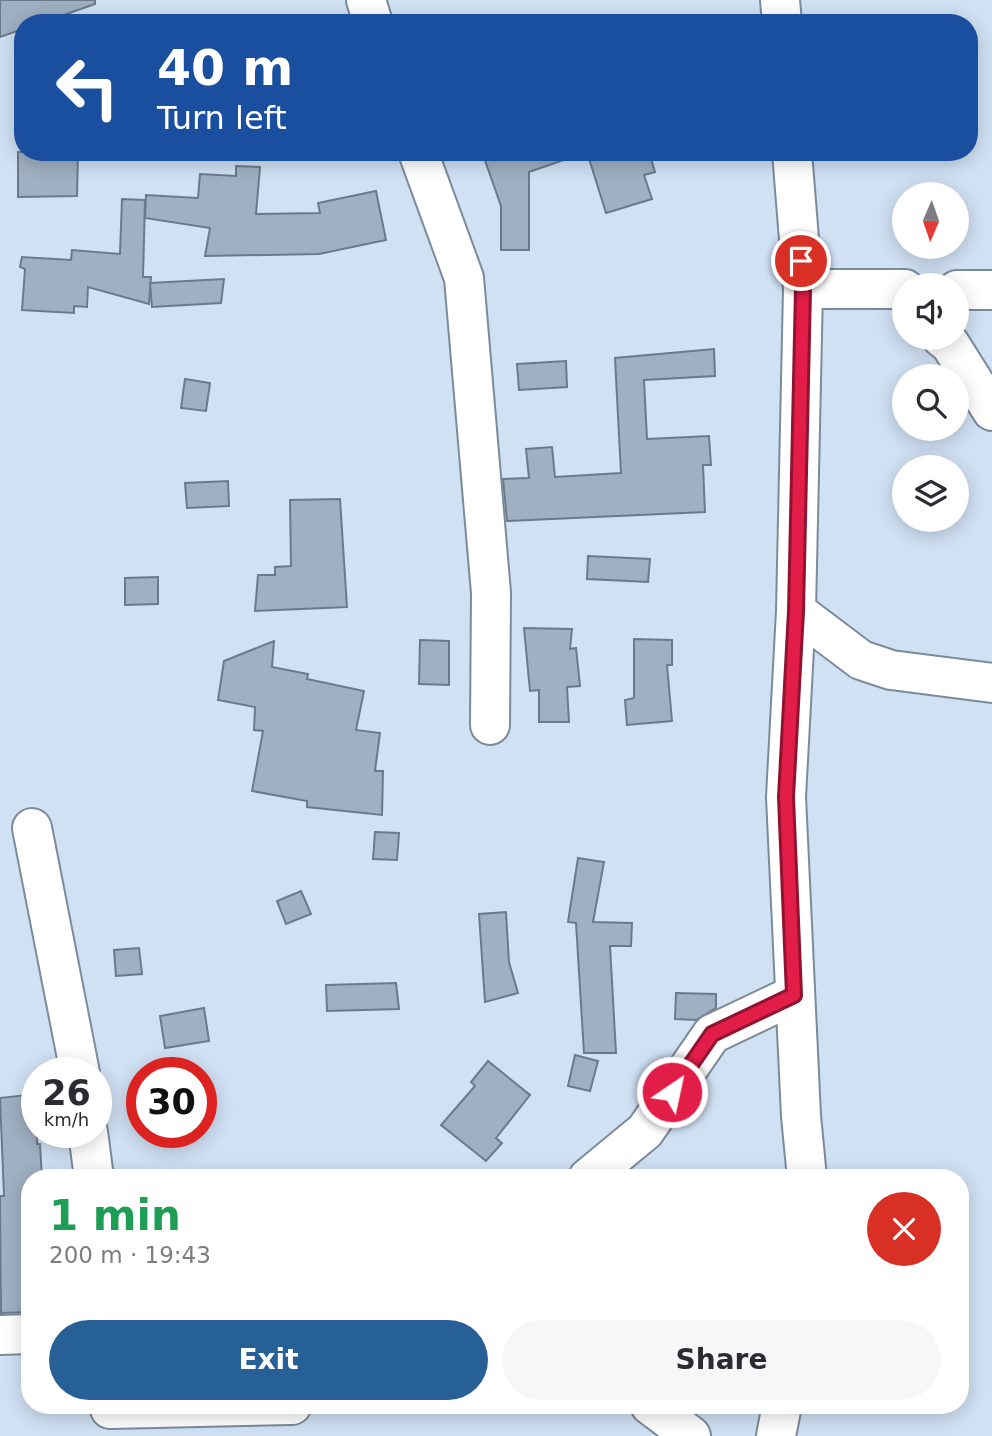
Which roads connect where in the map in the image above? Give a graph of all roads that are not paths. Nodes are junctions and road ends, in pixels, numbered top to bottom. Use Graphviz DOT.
graph roads {
  1 [pos="421,161"];
  2 [pos="793,161"];
  3 [pos="803,289"];
  4 [pos="969,290"];
  5 [pos="992,290"];
  6 [pos="892,296"];
  7 [pos="954,350"];
  8 [pos="992,411"];
  9 [pos="796,611"];
  10 [pos="992,683"];
  11 [pos="490,724"];
  12 [pos="32,828"];
  13 [pos="794,995"];
  14 [pos="77,1057"];
  15 [pos="90,1148"];
  16 [pos="93,1169"];
  17 [pos="599,1169"];
  18 [pos="806,1169"];
  19 [pos="21,1334"];
  20 [pos="0,1335"];
  21 [pos="156,1414"];
  22 [pos="662,1414"];
  23 [pos="780,1414"];
  24 [pos="110,1417"];
  25 [pos="691,1436"];
  26 [pos="776,1436"];
  1 -- 11 [label="street"];
  2 -- 3 [label="street"];
  3 -- 6 [label="street"];
  3 -- 9 [label="street"];
  4 -- 5 [label="street"];
  7 -- 8 [label="street"];
  9 -- 10 [label="street"];
  9 -- 13 [label="street"];
  12 -- 14 [label="street"];
  13 -- 17 [label="street"];
  13 -- 18 [label="street"];
  15 -- 16 [label="street"];
  19 -- 20 [label="street"];
  21 -- 24 [label="street"];
  22 -- 25 [label="street"];
  23 -- 26 [label="street"];
}
